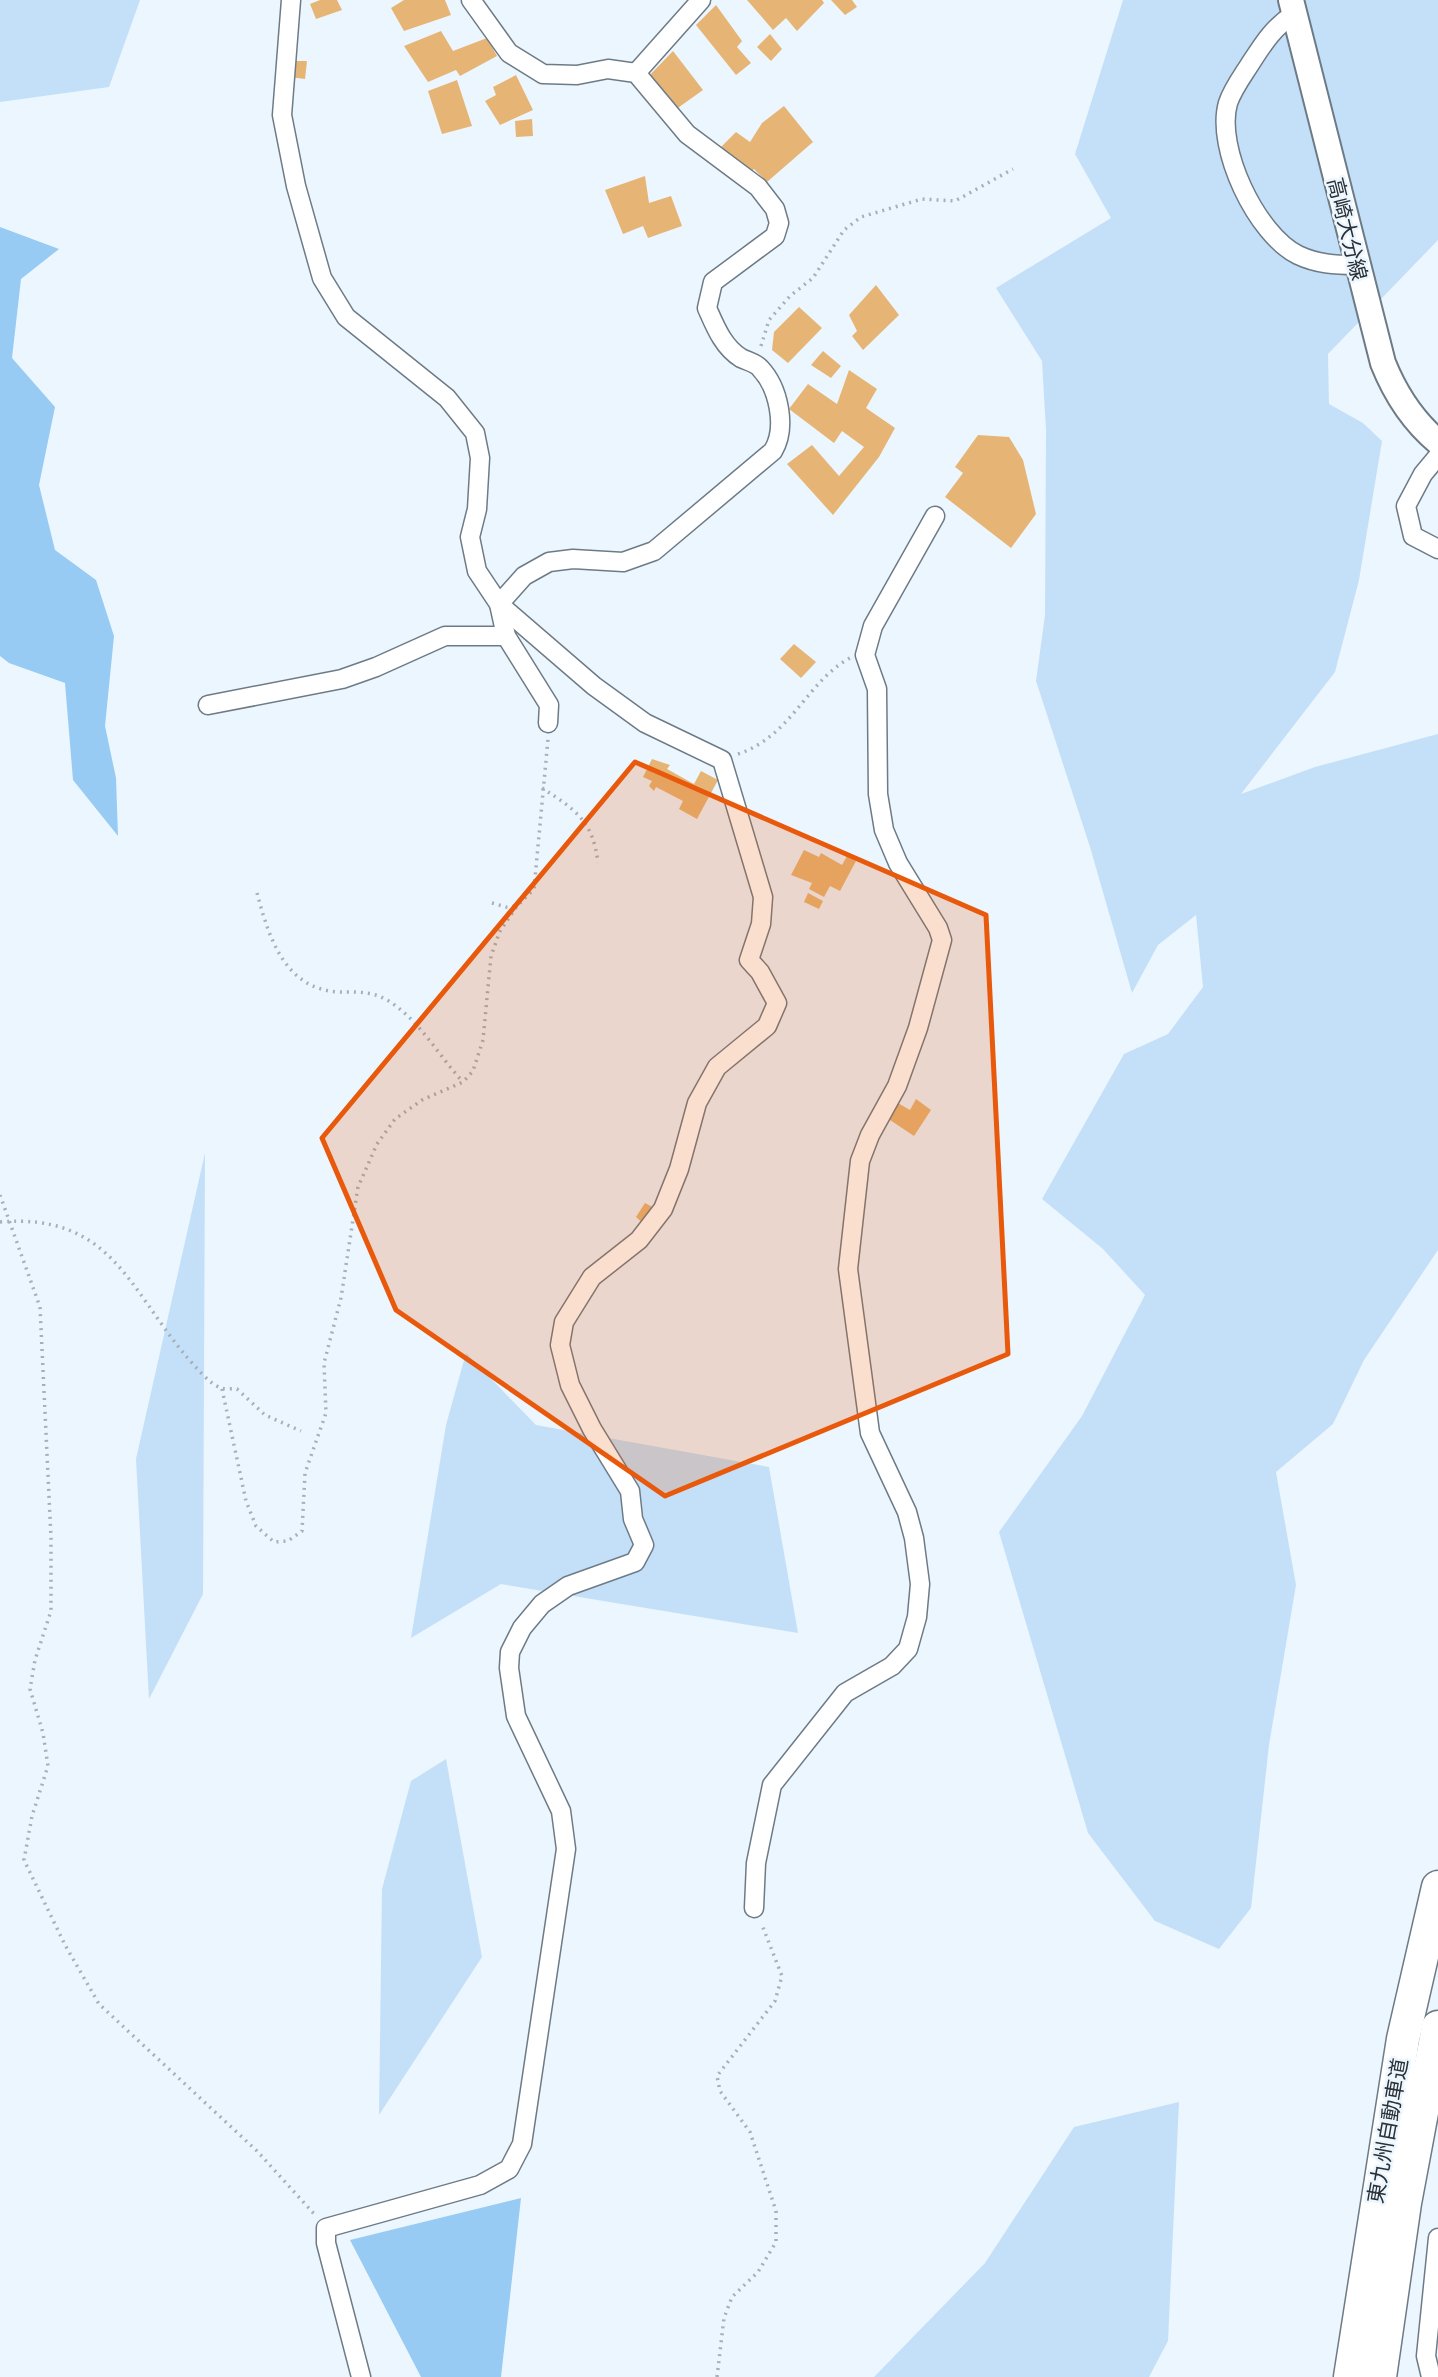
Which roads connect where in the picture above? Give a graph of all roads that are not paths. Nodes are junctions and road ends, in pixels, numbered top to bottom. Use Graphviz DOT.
graph roads {
  1 [pos="291,0"];
  2 [pos="471,0"];
  3 [pos="701,0"];
  4 [pos="1292,7"];
  5 [pos="636,73"];
  6 [pos="1356,265"];
  7 [pos="1438,442"];
  8 [pos="1438,456"];
  9 [pos="935,516"];
  10 [pos="1438,549"];
  11 [pos="499,604"];
  12 [pos="506,636"];
  13 [pos="208,705"];
  14 [pos="548,723"];
  15 [pos="1438,1887"];
  16 [pos="754,1908"];
  17 [pos="1438,2027"];
  18 [pos="1438,2238"];
  19 [pos="361,2377"];
  20 [pos="1350,2377"];
  21 [pos="1380,2377"];
  22 [pos="1431,2377"];
  1 -- 11 [label="street"];
  2 -- 5 [label="street"];
  3 -- 5 [label="street"];
  4 -- 6 [label="main road, 高崎大分線"];
  4 -- 6 [label="street"];
  5 -- 11 [label="street"];
  6 -- 7 [label="main road, 高崎大分線"];
  8 -- 10 [label="street"];
  9 -- 16 [label="street"];
  11 -- 12 [label="street"];
  11 -- 19 [label="street"];
  12 -- 13 [label="street"];
  12 -- 14 [label="street"];
  15 -- 20 [label="highway, 東九州自動車道"];
  17 -- 21 [label="highway, 東九州自動車道"];
  18 -- 22 [label="street"];
}
